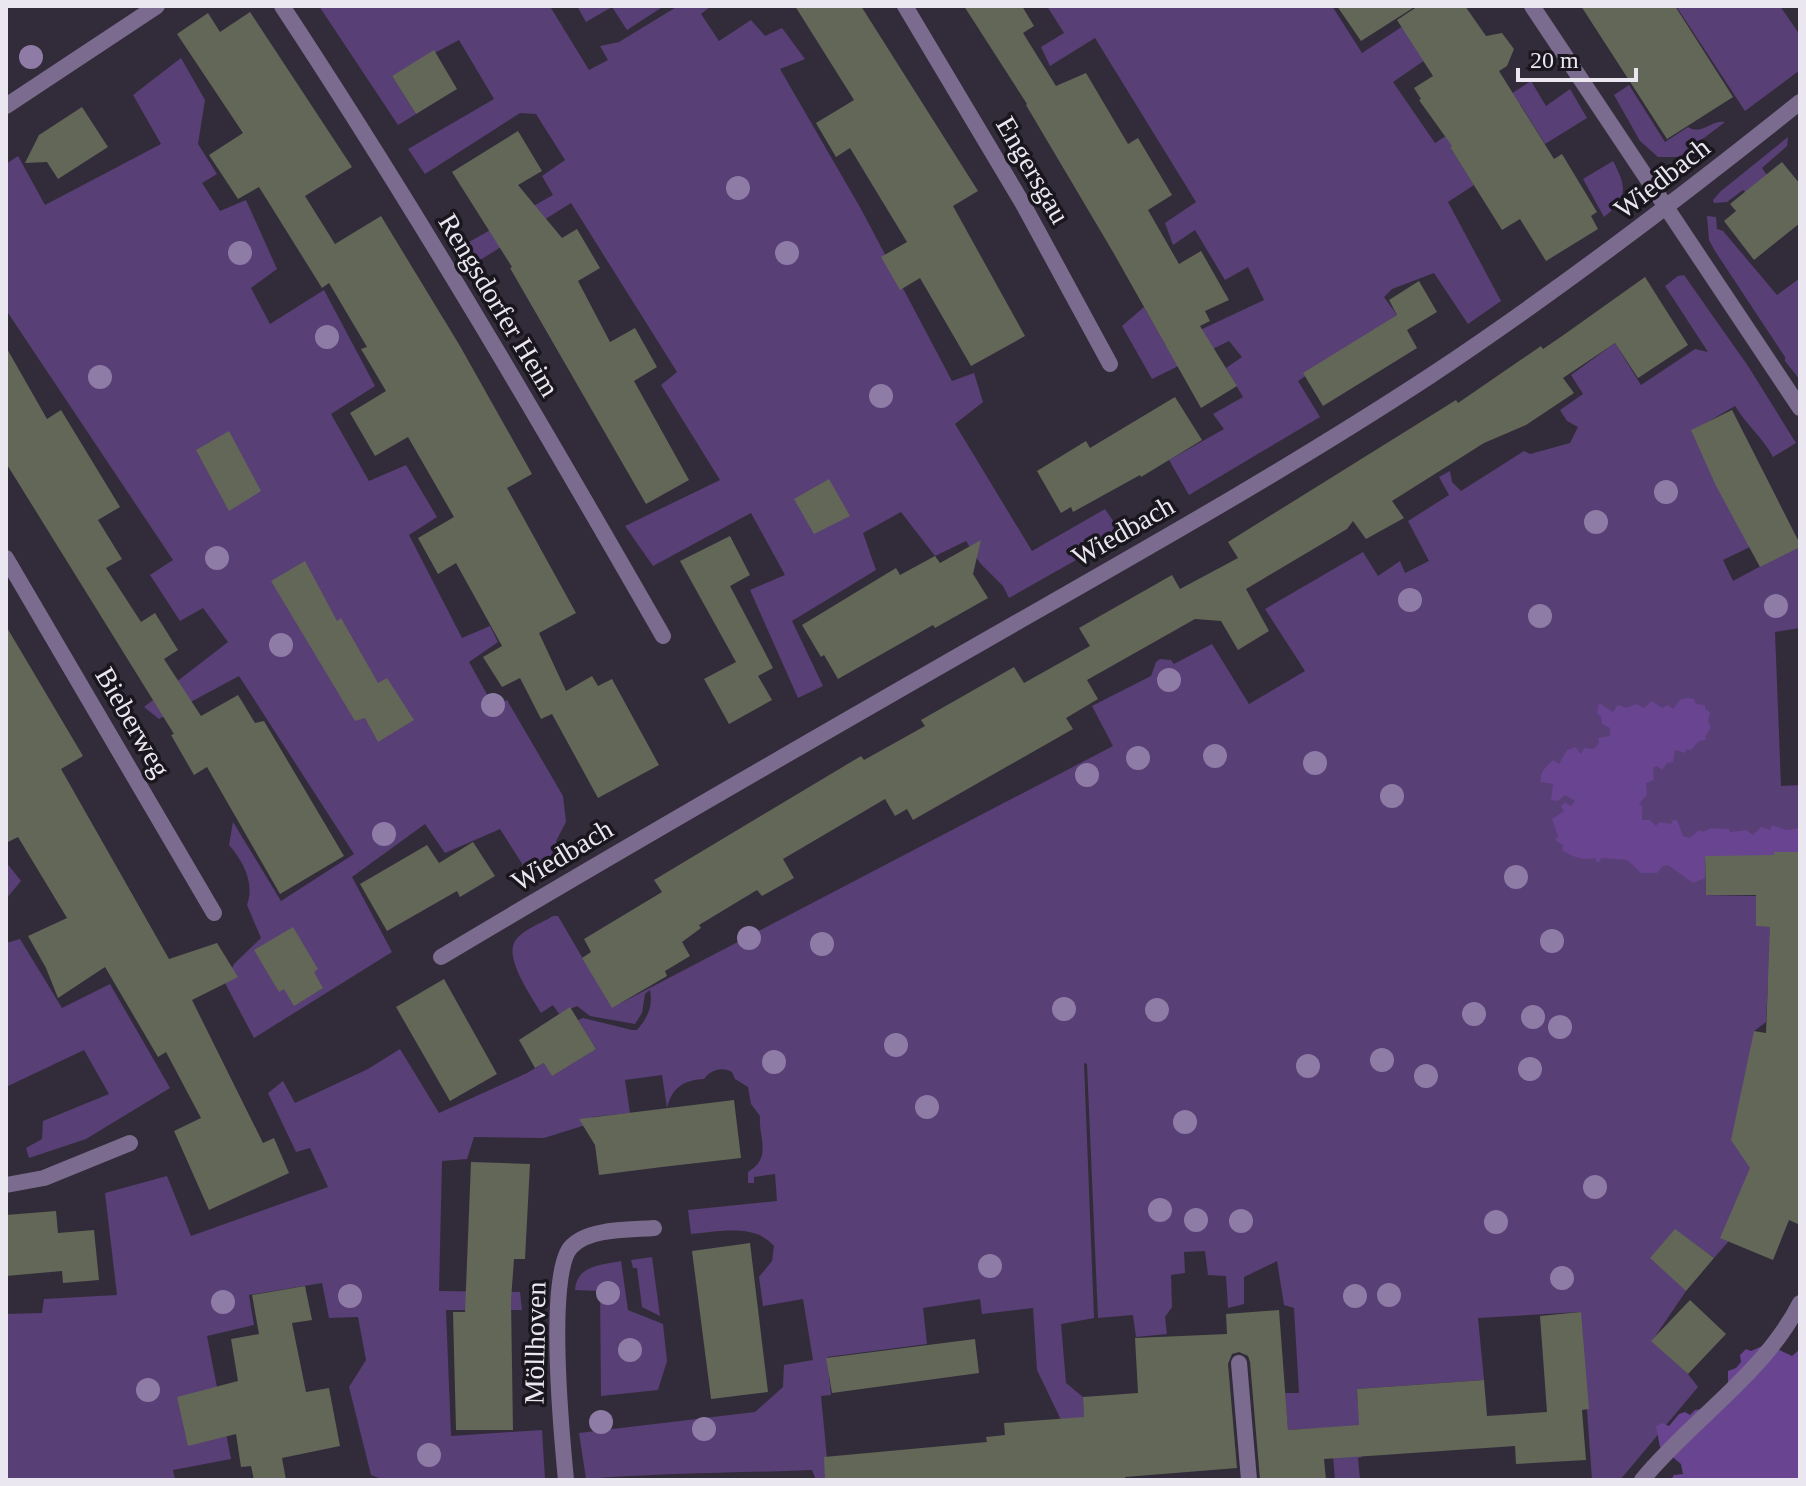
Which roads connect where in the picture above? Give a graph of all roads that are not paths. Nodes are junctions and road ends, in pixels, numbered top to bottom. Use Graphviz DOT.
graph roads {
  1 [pos="157,6"];
  2 [pos="282,6"];
  3 [pos="905,6"];
  4 [pos="1532,6"];
  5 [pos="1800,102"];
  6 [pos="6,106"];
  7 [pos="1667,209"];
  8 [pos="1110,364"];
  9 [pos="1800,408"];
  10 [pos="6,558"];
  11 [pos="663,636"];
  12 [pos="214,913"];
  13 [pos="441,957"];
  14 [pos="130,1143"];
  15 [pos="6,1185"];
  16 [pos="654,1228"];
  17 [pos="1800,1303"];
  18 [pos="1239,1363"];
  19 [pos="566,1480"];
  20 [pos="1249,1480"];
  21 [pos="1642,1480"];
  1 -- 6 [label="street"];
  2 -- 11 [label="street, Rengsdorfer Heim"];
  3 -- 8 [label="street, Engersgau"];
  4 -- 7 [label="street"];
  5 -- 7 [label="street, Wiedbach"];
  7 -- 9 [label="street"];
  7 -- 13 [label="street, Wiedbach"];
  10 -- 12 [label="street, Bieberweg"];
  14 -- 15 [label="street"];
  16 -- 19 [label="street, Möllhoven"];
  17 -- 21 [label="street"];
  18 -- 20 [label="street"];
}
